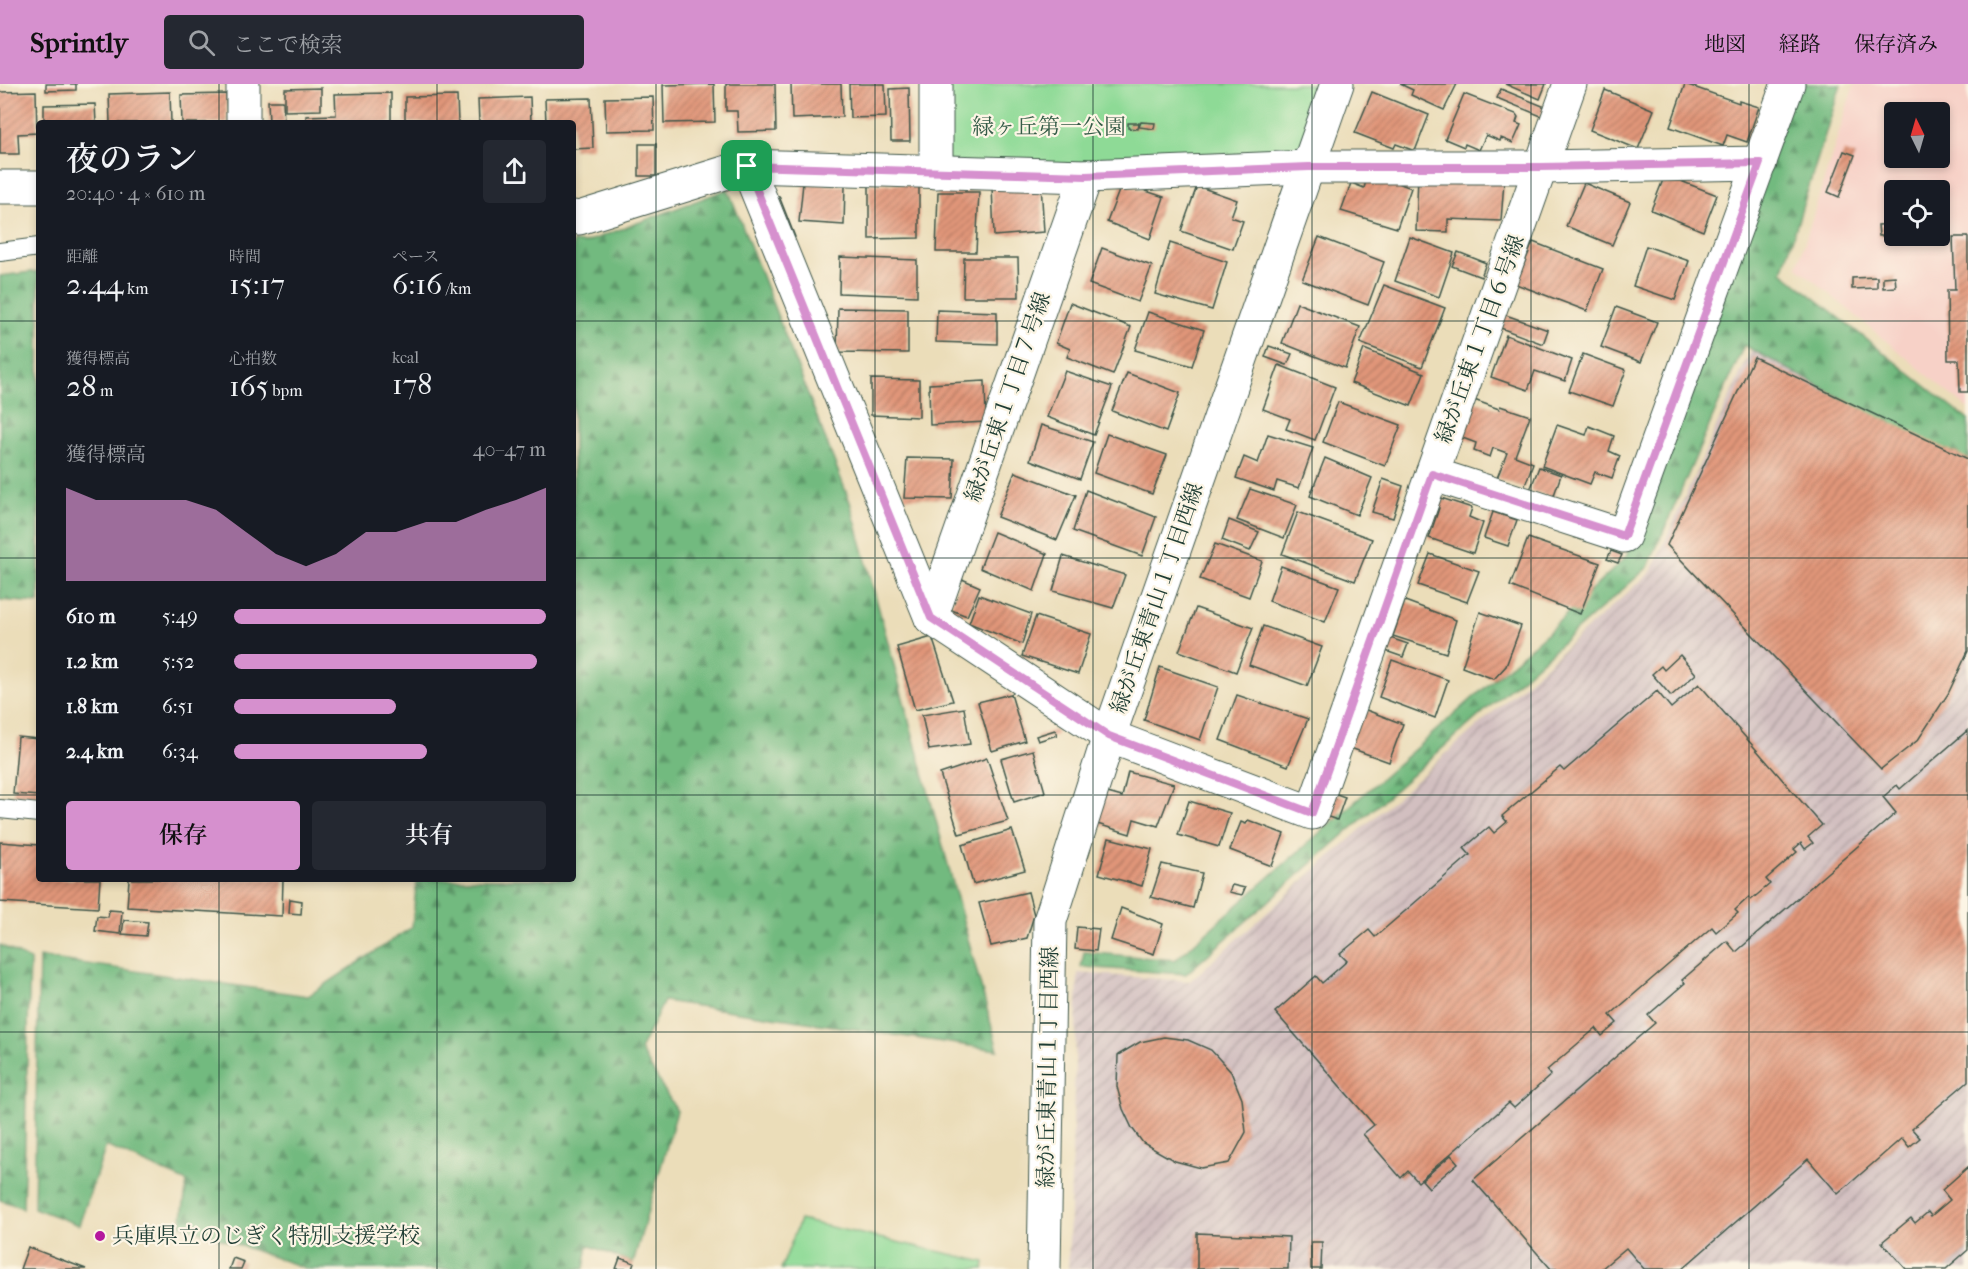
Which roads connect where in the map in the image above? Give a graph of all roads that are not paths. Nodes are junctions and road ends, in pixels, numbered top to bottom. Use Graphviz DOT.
graph roads {
  1 [pos="243,84"];
  2 [pos="936,84"];
  3 [pos="1337,84"];
  4 [pos="1570,84"];
  5 [pos="1788,84"];
  6 [pos="243,120"];
  7 [pos="1760,163"];
  8 [pos="747,166"];
  9 [pos="1309,167"];
  10 [pos="1541,167"];
  11 [pos="936,172"];
  12 [pos="1086,176"];
  13 [pos="0,187"];
  14 [pos="36,187"];
  15 [pos="576,218"];
  16 [pos="36,247"];
  17 [pos="0,252"];
  18 [pos="1432,474"];
  19 [pos="931,618"];
  20 [pos="1109,736"];
  21 [pos="0,809"];
  22 [pos="36,813"];
  23 [pos="1044,1269"];
  1 -- 6 [label="street"];
  2 -- 11 [label="street"];
  3 -- 9 [label="street, 緑が丘東青山１丁目西線"];
  4 -- 10 [label="street, 緑が丘東１丁目６号線"];
  5 -- 7 [label="street"];
  7 -- 10 [label="street"];
  7 -- 18 [label="street"];
  8 -- 11 [label="street"];
  8 -- 15 [label="street"];
  8 -- 19 [label="street"];
  9 -- 10 [label="street"];
  9 -- 12 [label="street"];
  9 -- 20 [label="street, 緑が丘東青山１丁目西線"];
  10 -- 18 [label="street, 緑が丘東１丁目６号線"];
  11 -- 12 [label="street"];
  12 -- 19 [label="street, 緑が丘東１丁目７号線"];
  13 -- 14 [label="street"];
  16 -- 17 [label="lane"];
  18 -- 20 [label="street, 緑が丘東１丁目６号線"];
  19 -- 20 [label="street, 緑が丘東１丁目６号線"];
  20 -- 23 [label="street, 緑が丘東青山１丁目西線"];
  21 -- 22 [label="lane"];
}
